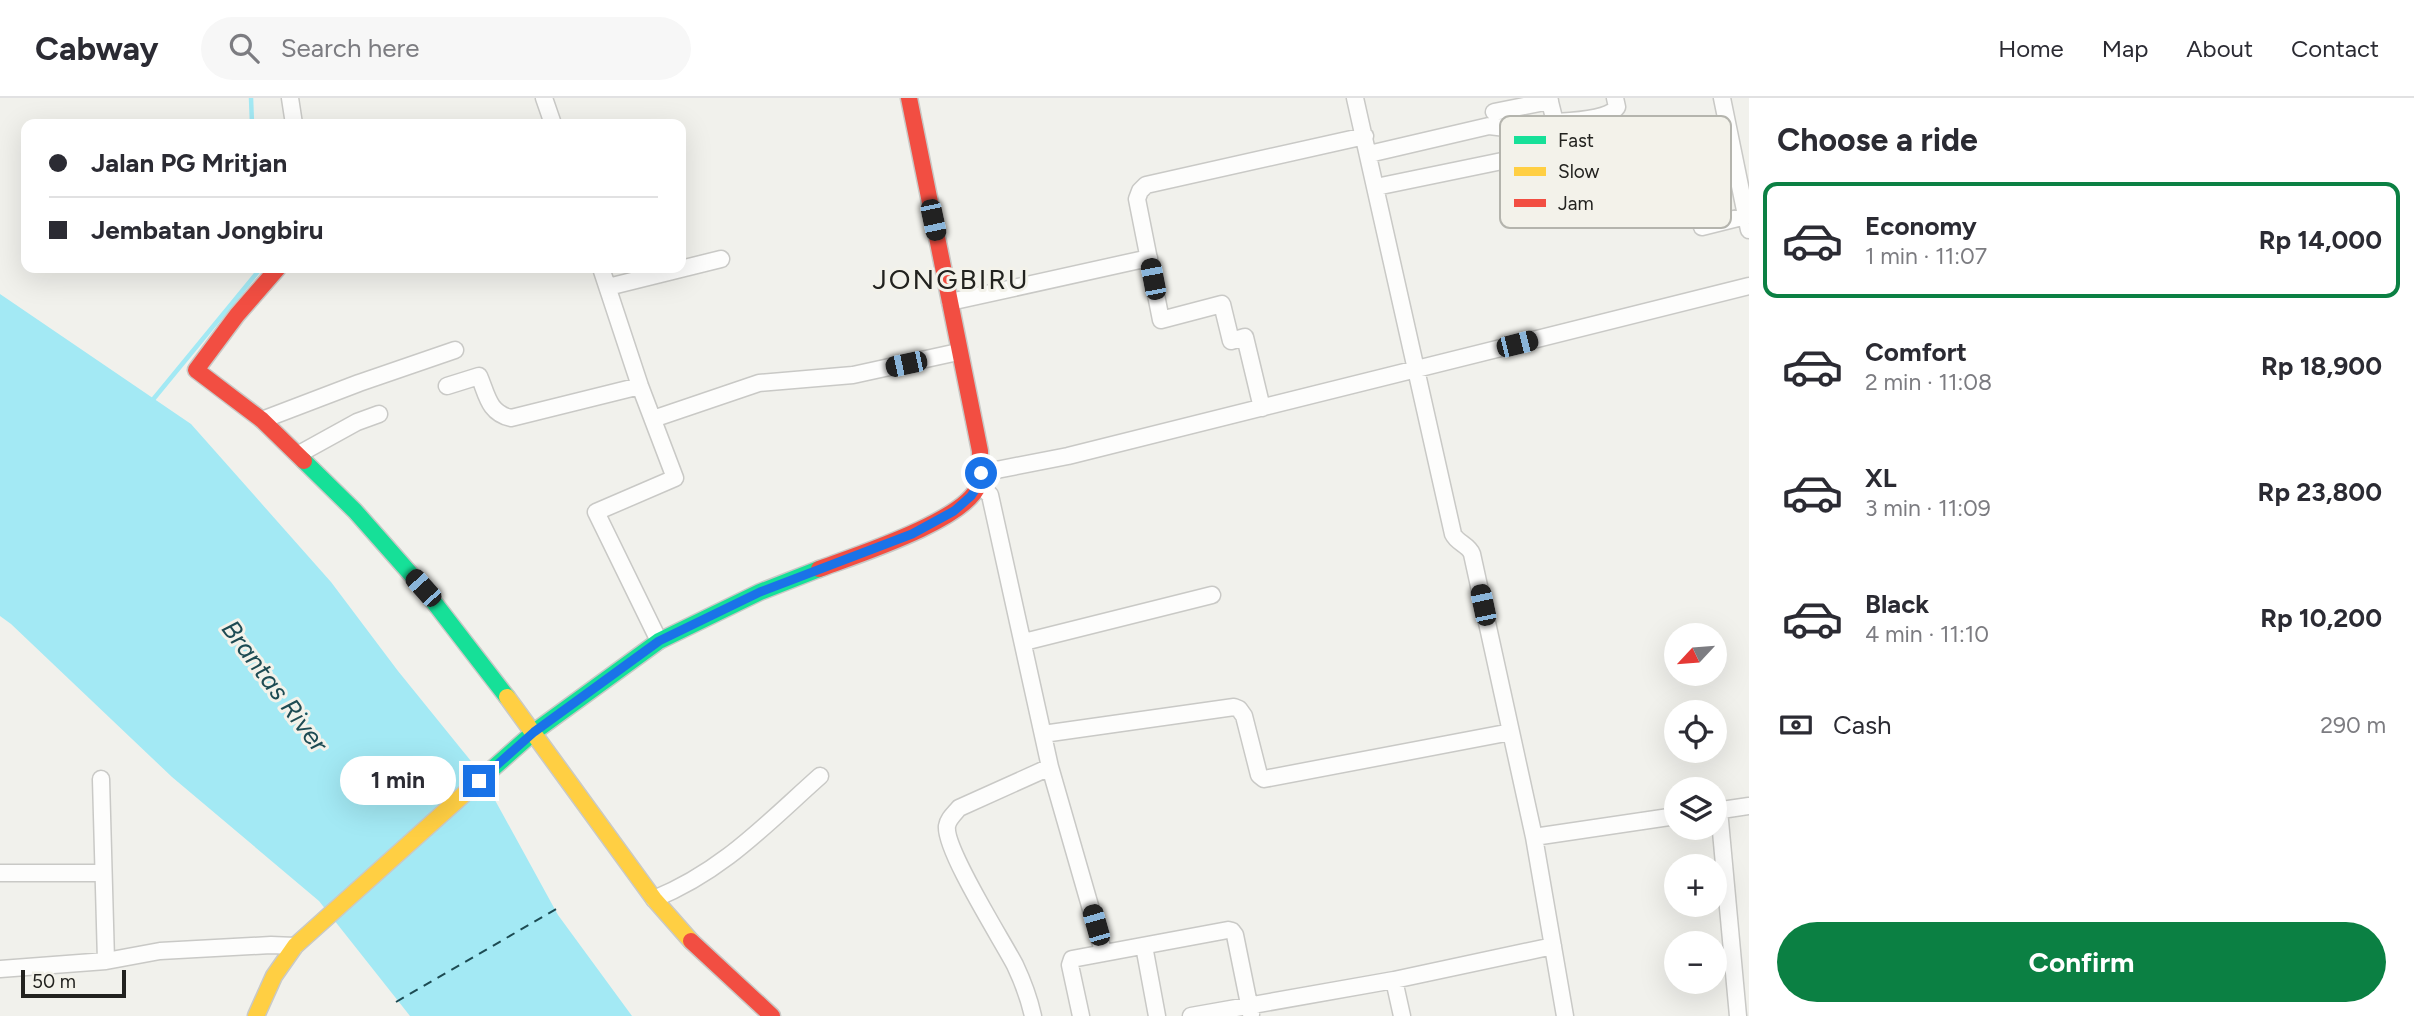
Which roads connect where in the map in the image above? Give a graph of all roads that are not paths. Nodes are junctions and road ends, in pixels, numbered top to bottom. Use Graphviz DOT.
graph roads {
  1 [pos="290,98"];
  2 [pos="544,98"];
  3 [pos="909,98"];
  4 [pos="1355,98"];
  5 [pos="1615,98"];
  6 [pos="1722,98"];
  7 [pos="1550,100"];
  8 [pos="1493,112"];
  9 [pos="1598,116"];
  10 [pos="1726,116"];
  11 [pos="293,119"];
  12 [pos="550,119"];
  13 [pos="1365,136"];
  14 [pos="1731,143"];
  15 [pos="1369,154"];
  16 [pos="1500,161"];
  17 [pos="1376,187"];
  18 [pos="1747,223"];
  19 [pos="1149,258"];
  20 [pos="721,259"];
  21 [pos="686,267"];
  22 [pos="274,273"];
  23 [pos="603,273"];
  24 [pos="662,273"];
  25 [pos="608,286"];
  26 [pos="1749,286"];
  27 [pos="950,302"];
  28 [pos="455,350"];
  29 [pos="958,352"];
  30 [pos="1416,369"];
  31 [pos="447,386"];
  32 [pos="640,386"];
  33 [pos="1262,408"];
  34 [pos="379,414"];
  35 [pos="653,419"];
  36 [pos="262,420"];
  37 [pos="299,454"];
  38 [pos="980,479"];
  39 [pos="1212,595"];
  40 [pos="659,641"];
  41 [pos="1024,642"];
  42 [pos="534,732"];
  43 [pos="1511,732"];
  44 [pos="1043,734"];
  45 [pos="1051,767"];
  46 [pos="820,776"];
  47 [pos="100,779"];
  48 [pos="1749,806"];
  49 [pos="1727,809"];
  50 [pos="1664,818"];
  51 [pos="1534,837"];
  52 [pos="1720,840"];
  53 [pos="0,873"];
  54 [pos="103,873"];
  55 [pos="654,899"];
  56 [pos="295,946"];
  57 [pos="1144,946"];
  58 [pos="1553,946"];
  59 [pos="1103,951"];
  60 [pos="106,961"];
  61 [pos="0,969"];
  62 [pos="1394,980"];
  63 [pos="1250,1011"];
  64 [pos="1218,1014"];
  65 [pos="256,1016"];
  66 [pos="772,1016"];
  67 [pos="1033,1016"];
  68 [pos="1081,1016"];
  69 [pos="1157,1016"];
  70 [pos="1191,1016"];
  71 [pos="1402,1016"];
  72 [pos="1565,1016"];
  73 [pos="1738,1016"];
  1 -- 11 [label="street"];
  2 -- 12 [label="street"];
  3 -- 27 [label="main road"];
  4 -- 13 [label="street"];
  5 -- 9 [label="street"];
  6 -- 10 [label="street"];
  7 -- 8 [label="street"];
  8 -- 15 [label="street"];
  13 -- 15 [label="street"];
  13 -- 19 [label="street"];
  14 -- 18 [label="street"];
  15 -- 17 [label="street"];
  16 -- 17 [label="street"];
  17 -- 30 [label="street"];
  19 -- 27 [label="street"];
  19 -- 33 [label="street"];
  20 -- 21 [label="street"];
  22 -- 36 [label="main road"];
  23 -- 25 [label="street"];
  24 -- 25 [label="street"];
  25 -- 32 [label="street"];
  26 -- 30 [label="street"];
  27 -- 29 [label="main road"];
  28 -- 36 [label="street"];
  29 -- 35 [label="street"];
  29 -- 38 [label="main road"];
  30 -- 33 [label="street"];
  30 -- 43 [label="street"];
  31 -- 32 [label="street"];
  32 -- 35 [label="street"];
  33 -- 38 [label="street"];
  34 -- 37 [label="street"];
  35 -- 40 [label="street"];
  36 -- 37 [label="main road"];
  37 -- 42 [label="main road"];
  38 -- 40 [label="main road"];
  38 -- 41 [label="street"];
  39 -- 41 [label="street"];
  40 -- 42 [label="main road"];
  41 -- 44 [label="street"];
  42 -- 55 [label="main road"];
  42 -- 56 [label="main road"];
  43 -- 44 [label="street"];
  43 -- 51 [label="street"];
  44 -- 45 [label="street"];
  45 -- 59 [label="street"];
  45 -- 67 [label="street"];
  46 -- 55 [label="street"];
  47 -- 54 [label="street"];
  48 -- 49 [label="street"];
  50 -- 51 [label="street"];
  51 -- 58 [label="street"];
  52 -- 73 [label="street"];
  53 -- 54 [label="street"];
  54 -- 60 [label="street"];
  55 -- 66 [label="main road"];
  56 -- 60 [label="street"];
  56 -- 65 [label="main road"];
  57 -- 59 [label="street"];
  57 -- 63 [label="street"];
  57 -- 69 [label="street"];
  58 -- 62 [label="street"];
  58 -- 72 [label="street"];
  59 -- 68 [label="street"];
  60 -- 61 [label="street"];
  62 -- 63 [label="street"];
  62 -- 71 [label="street"];
  63 -- 64 [label="street"];
  64 -- 70 [label="street"];
}
